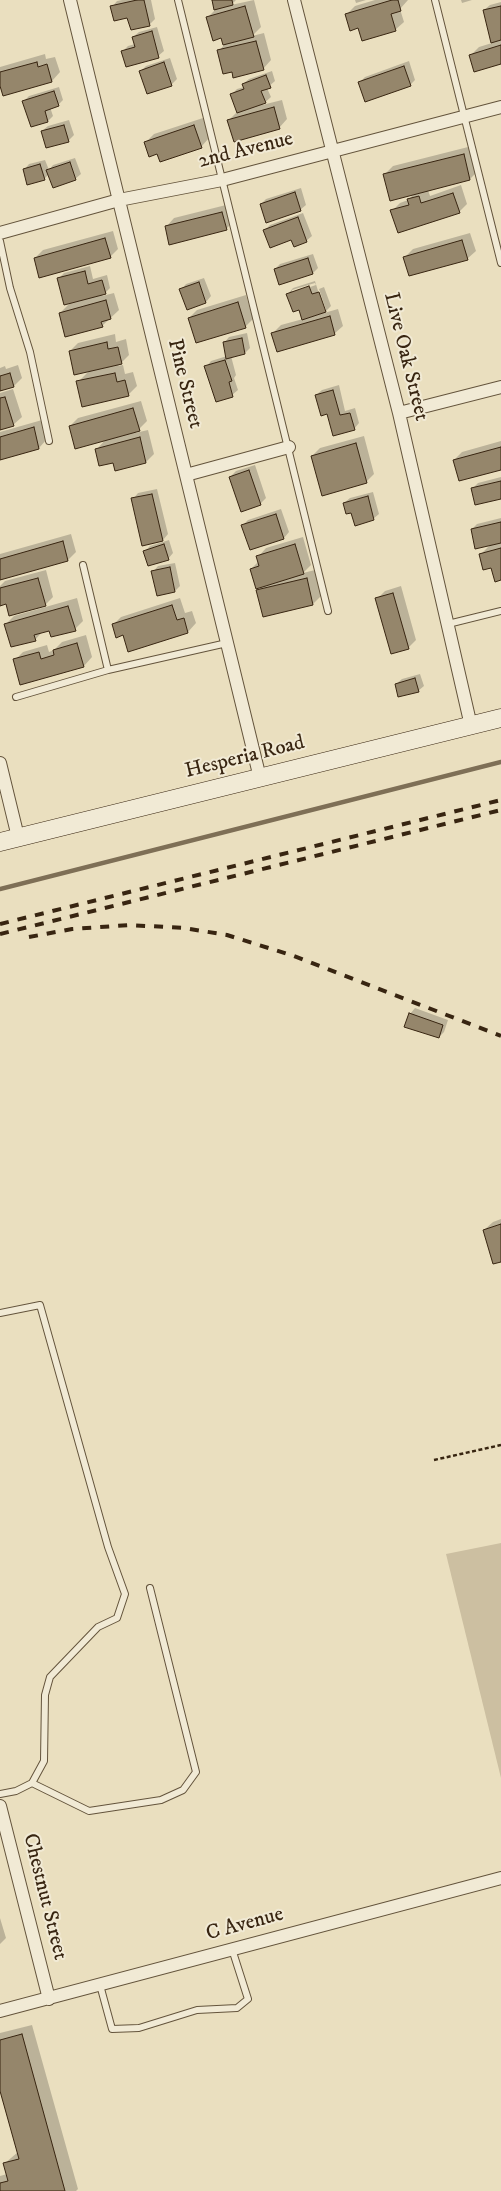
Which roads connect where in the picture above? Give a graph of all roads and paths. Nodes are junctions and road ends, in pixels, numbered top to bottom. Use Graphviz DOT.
graph roads {
  1 [pos="70,0"];
  2 [pos="178,0"];
  3 [pos="294,0"];
  4 [pos="435,0"];
  5 [pos="501,107"];
  6 [pos="465,115"];
  7 [pos="332,150"];
  8 [pos="222,180"];
  9 [pos="119,200"];
  10 [pos="0,233"];
  11 [pos="0,241"];
  12 [pos="501,263"];
  13 [pos="501,387"];
  14 [pos="399,413"];
  15 [pos="49,441"];
  16 [pos="289,447"];
  17 [pos="186,475"];
  18 [pos="83,566"];
  19 [pos="328,611"];
  20 [pos="501,611"];
  21 [pos="448,624"];
  22 [pos="227,643"];
  23 [pos="108,670"];
  24 [pos="16,697"];
  25 [pos="501,718"];
  26 [pos="471,726"];
  27 [pos="0,763"];
  28 [pos="260,778"];
  29 [pos="18,837"];
  30 [pos="0,842"];
  31 [pos="0,1313"];
  32 [pos="501,1445"];
  33 [pos="434,1460"];
  34 [pos="150,1588"];
  35 [pos="32,1783"];
  36 [pos="0,1794"];
  37 [pos="0,1806"];
  38 [pos="501,1878"];
  39 [pos="232,1949"];
  40 [pos="100,1985"];
  41 [pos="49,1998"];
  42 [pos="0,2011"];
  1 -- 9 [label="street, Pine Street"];
  2 -- 8 [label="lane"];
  3 -- 7 [label="street, Live Oak Street"];
  4 -- 6 [label="lane"];
  5 -- 6 [label="street, 2nd Avenue"];
  6 -- 7 [label="street, 2nd Avenue"];
  6 -- 12 [label="lane"];
  7 -- 8 [label="street, 2nd Avenue"];
  7 -- 14 [label="street, Live Oak Street"];
  8 -- 9 [label="street, 2nd Avenue"];
  8 -- 16 [label="lane"];
  9 -- 10 [label="street, 2nd Avenue"];
  9 -- 17 [label="street, Pine Street"];
  11 -- 15 [label="lane"];
  13 -- 14 [label="street"];
  14 -- 21 [label="street, Live Oak Street"];
  16 -- 17 [label="street"];
  16 -- 19 [label="lane"];
  17 -- 22 [label="street, Pine Street"];
  18 -- 23 [label="lane"];
  20 -- 21 [label="lane"];
  21 -- 26 [label="street, Live Oak Street"];
  22 -- 23 [label="lane"];
  22 -- 28 [label="street, Pine Street"];
  23 -- 24 [label="lane"];
  25 -- 26 [label="main road, Hesperia Road"];
  26 -- 28 [label="main road, Hesperia Road"];
  27 -- 29 [label="street"];
  28 -- 29 [label="main road, Hesperia Road"];
  29 -- 30 [label="main road, Hesperia Road"];
  31 -- 35 [label="lane"];
  32 -- 33 [label="path"];
  34 -- 35 [label="lane"];
  35 -- 36 [label="lane"];
  37 -- 41 [label="street, Chestnut Street"];
  38 -- 39 [label="street, C Avenue"];
  39 -- 40 [label="street, C Avenue"];
  39 -- 40 [label="lane"];
  40 -- 41 [label="street, C Avenue"];
  41 -- 42 [label="street, C Avenue"];
}
